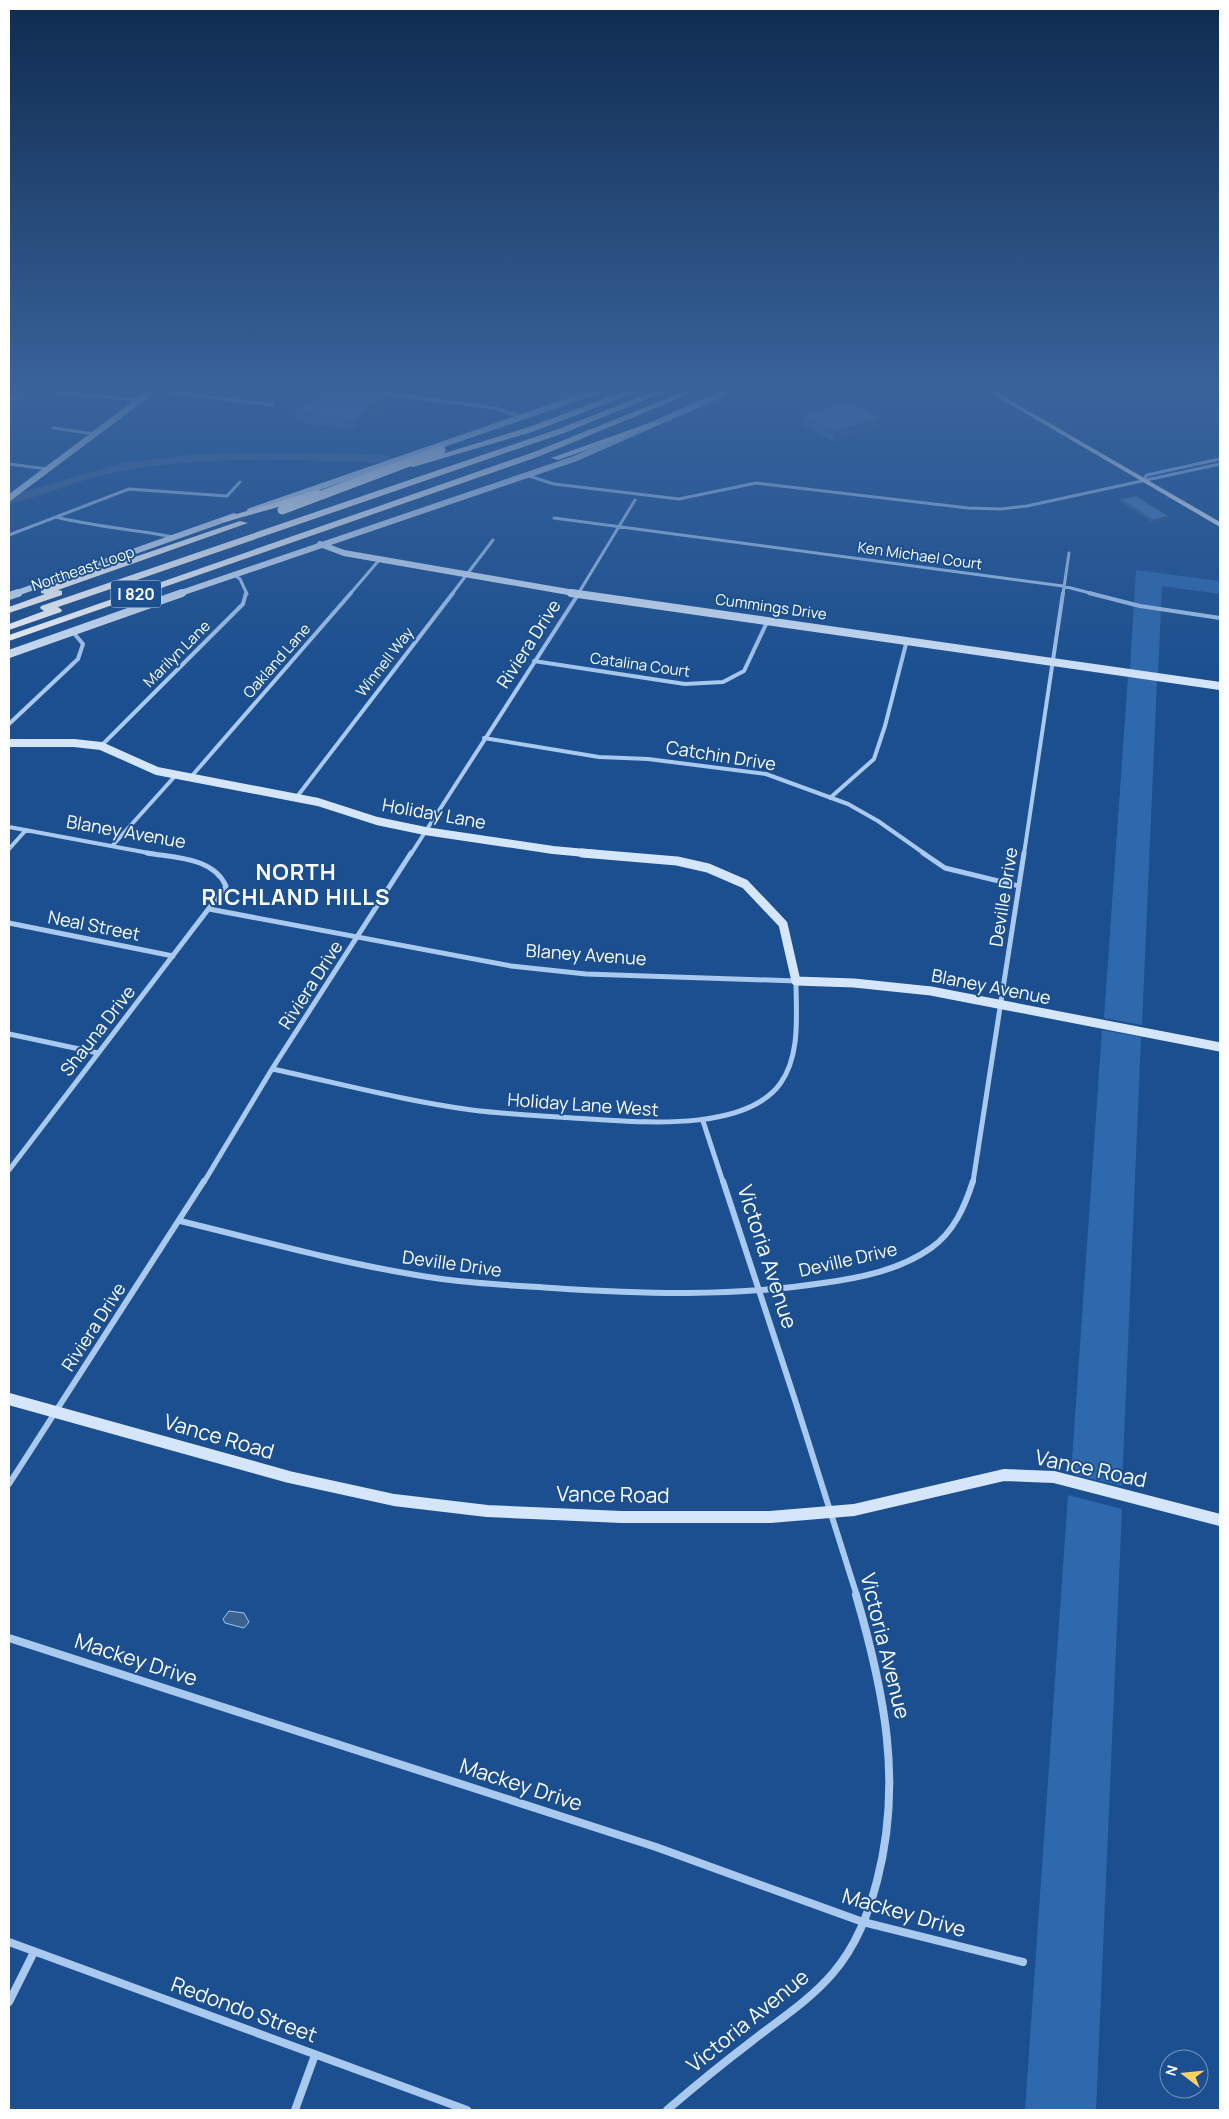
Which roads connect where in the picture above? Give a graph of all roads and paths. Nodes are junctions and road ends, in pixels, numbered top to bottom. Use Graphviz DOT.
graph roads {
  1 [pos="24,487"];
  2 [pos="235,487"];
  3 [pos="318,487"];
  4 [pos="335,487"];
  5 [pos="343,487"];
  6 [pos="372,487"];
  7 [pos="398,487"];
  8 [pos="415,487"];
  9 [pos="443,487"];
  10 [pos="466,487"];
  11 [pos="496,487"];
  12 [pos="578,487"];
  13 [pos="732,487"];
  14 [pos="790,487"];
  15 [pos="1112,487"];
  16 [pos="1155,487"];
  17 [pos="9,498"];
  18 [pos="635,500"];
  19 [pos="55,517"];
  20 [pos="554,518"];
  21 [pos="225,519"];
  22 [pos="1220,525"];
  23 [pos="619,527"];
  24 [pos="9,535"];
  25 [pos="173,537"];
  26 [pos="493,540"];
  27 [pos="320,544"];
  28 [pos="263,550"];
  29 [pos="1069,553"];
  30 [pos="380,559"];
  31 [pos="232,574"];
  32 [pos="467,574"];
  33 [pos="1063,586"];
  34 [pos="578,594"];
  35 [pos="9,596"];
  36 [pos="9,603"];
  37 [pos="9,610"];
  38 [pos="1220,618"];
  39 [pos="9,620"];
  40 [pos="768,620"];
  41 [pos="9,627"];
  42 [pos="72,631"];
  43 [pos="9,638"];
  44 [pos="906,640"];
  45 [pos="9,654"];
  46 [pos="534,661"];
  47 [pos="1054,662"];
  48 [pos="1220,686"];
  49 [pos="9,724"];
  50 [pos="484,738"];
  51 [pos="9,744"];
  52 [pos="101,746"];
  53 [pos="176,775"];
  54 [pos="190,778"];
  55 [pos="296,798"];
  56 [pos="830,798"];
  57 [pos="9,827"];
  58 [pos="26,830"];
  59 [pos="425,831"];
  60 [pos="113,845"];
  61 [pos="9,849"];
  62 [pos="1019,886"];
  63 [pos="209,909"];
  64 [pos="9,924"];
  65 [pos="359,936"];
  66 [pos="173,956"];
  67 [pos="796,981"];
  68 [pos="1001,1005"];
  69 [pos="9,1034"];
  70 [pos="1220,1047"];
  71 [pos="98,1053"];
  72 [pos="272,1069"];
  73 [pos="703,1121"];
  74 [pos="9,1170"];
  75 [pos="180,1221"];
  76 [pos="759,1291"];
  77 [pos="9,1399"];
  78 [pos="55,1412"];
  79 [pos="9,1484"];
  80 [pos="830,1512"];
  81 [pos="1220,1520"];
  82 [pos="9,1638"];
  83 [pos="863,1922"];
  84 [pos="9,1942"];
  85 [pos="34,1952"];
  86 [pos="1023,1962"];
  87 [pos="9,2002"];
  88 [pos="316,2055"];
  89 [pos="296,2110"];
  90 [pos="467,2110"];
  91 [pos="667,2110"];
  1 -- 17 [label="street"];
  2 -- 19 [label="street"];
  3 -- 21 [label="street"];
  4 -- 21 [label="highway"];
  5 -- 36 [label="highway, bridge"];
  6 -- 37 [label="highway, Northeast Loop / I 820"];
  7 -- 39 [label="highway"];
  8 -- 41 [label="highway"];
  9 -- 28 [label="highway, I 820"];
  10 -- 28 [label="highway"];
  11 -- 27 [label="street"];
  12 -- 13 [label="street"];
  14 -- 15 [label="street"];
  16 -- 22 [label="main road"];
  18 -- 23 [label="street, Riviera Drive"];
  19 -- 24 [label="street"];
  19 -- 25 [label="street"];
  20 -- 23 [label="street, Ken Michael Court"];
  21 -- 25 [label="street"];
  23 -- 33 [label="street, Ken Michael Court"];
  23 -- 34 [label="street, Riviera Drive"];
  25 -- 35 [label="street"];
  26 -- 32 [label="street, Winnell Way"];
  27 -- 30 [label="street, Cummings Drive"];
  27 -- 31 [label="street"];
  28 -- 43 [label="highway, I 820"];
  29 -- 33 [label="street, Deville Drive"];
  30 -- 32 [label="street, Cummings Drive"];
  30 -- 54 [label="street, Oakland Lane"];
  31 -- 42 [label="street"];
  31 -- 52 [label="street, Marilyn Lane"];
  32 -- 34 [label="street, Cummings Drive"];
  32 -- 55 [label="street, Winnell Way"];
  33 -- 38 [label="street, Ken Michael Court"];
  33 -- 47 [label="street, Deville Drive"];
  34 -- 40 [label="street, Cummings Drive"];
  34 -- 46 [label="street, Riviera Drive"];
  40 -- 44 [label="street, Cummings Drive"];
  40 -- 46 [label="street, Catalina Court"];
  42 -- 45 [label="street"];
  42 -- 49 [label="street"];
  44 -- 47 [label="street, Cummings Drive"];
  44 -- 56 [label="street"];
  46 -- 50 [label="street, Riviera Drive"];
  47 -- 48 [label="street, Cummings Drive"];
  47 -- 62 [label="street, Deville Drive"];
  50 -- 56 [label="street, Catchin Drive"];
  50 -- 59 [label="street, Riviera Drive"];
  51 -- 52 [label="street, Holiday Lane"];
  52 -- 53 [label="street, Holiday Lane"];
  53 -- 54 [label="street, Holiday Lane"];
  53 -- 60 [label="street"];
  54 -- 55 [label="street, Holiday Lane"];
  55 -- 59 [label="street, Holiday Lane"];
  56 -- 62 [label="street, Catchin Drive"];
  57 -- 58 [label="street, Blaney Avenue"];
  58 -- 60 [label="street, Blaney Avenue"];
  58 -- 61 [label="street"];
  59 -- 65 [label="street, Riviera Drive"];
  59 -- 67 [label="street, Holiday Lane"];
  60 -- 63 [label="street, Blaney Avenue"];
  62 -- 68 [label="street, Deville Drive"];
  63 -- 65 [label="street, Blaney Avenue"];
  63 -- 66 [label="street, Shauna Drive"];
  64 -- 66 [label="street, Neal Street"];
  65 -- 67 [label="street, Blaney Avenue"];
  65 -- 72 [label="street, Riviera Drive"];
  66 -- 71 [label="street, Shauna Drive"];
  67 -- 68 [label="street, Blaney Avenue"];
  67 -- 73 [label="street, Holiday Lane West"];
  68 -- 70 [label="street, Blaney Avenue"];
  68 -- 76 [label="street, Deville Drive"];
  69 -- 71 [label="street"];
  71 -- 74 [label="street, Shauna Drive"];
  72 -- 73 [label="street, Holiday Lane West"];
  72 -- 75 [label="street, Riviera Drive"];
  73 -- 76 [label="street, Victoria Avenue"];
  75 -- 76 [label="street, Deville Drive"];
  75 -- 78 [label="street, Riviera Drive"];
  76 -- 80 [label="street, Victoria Avenue"];
  77 -- 78 [label="street, Vance Road"];
  78 -- 79 [label="street, Riviera Drive"];
  78 -- 80 [label="street, Vance Road"];
  80 -- 81 [label="street, Vance Road"];
  80 -- 83 [label="street, Victoria Avenue"];
  82 -- 83 [label="street, Mackey Drive"];
  83 -- 86 [label="street, Mackey Drive"];
  83 -- 91 [label="street, Victoria Avenue"];
  84 -- 85 [label="street, Redondo Street"];
  85 -- 87 [label="street"];
  85 -- 88 [label="street, Redondo Street"];
  88 -- 89 [label="street"];
  88 -- 90 [label="street, Redondo Street"];
}
